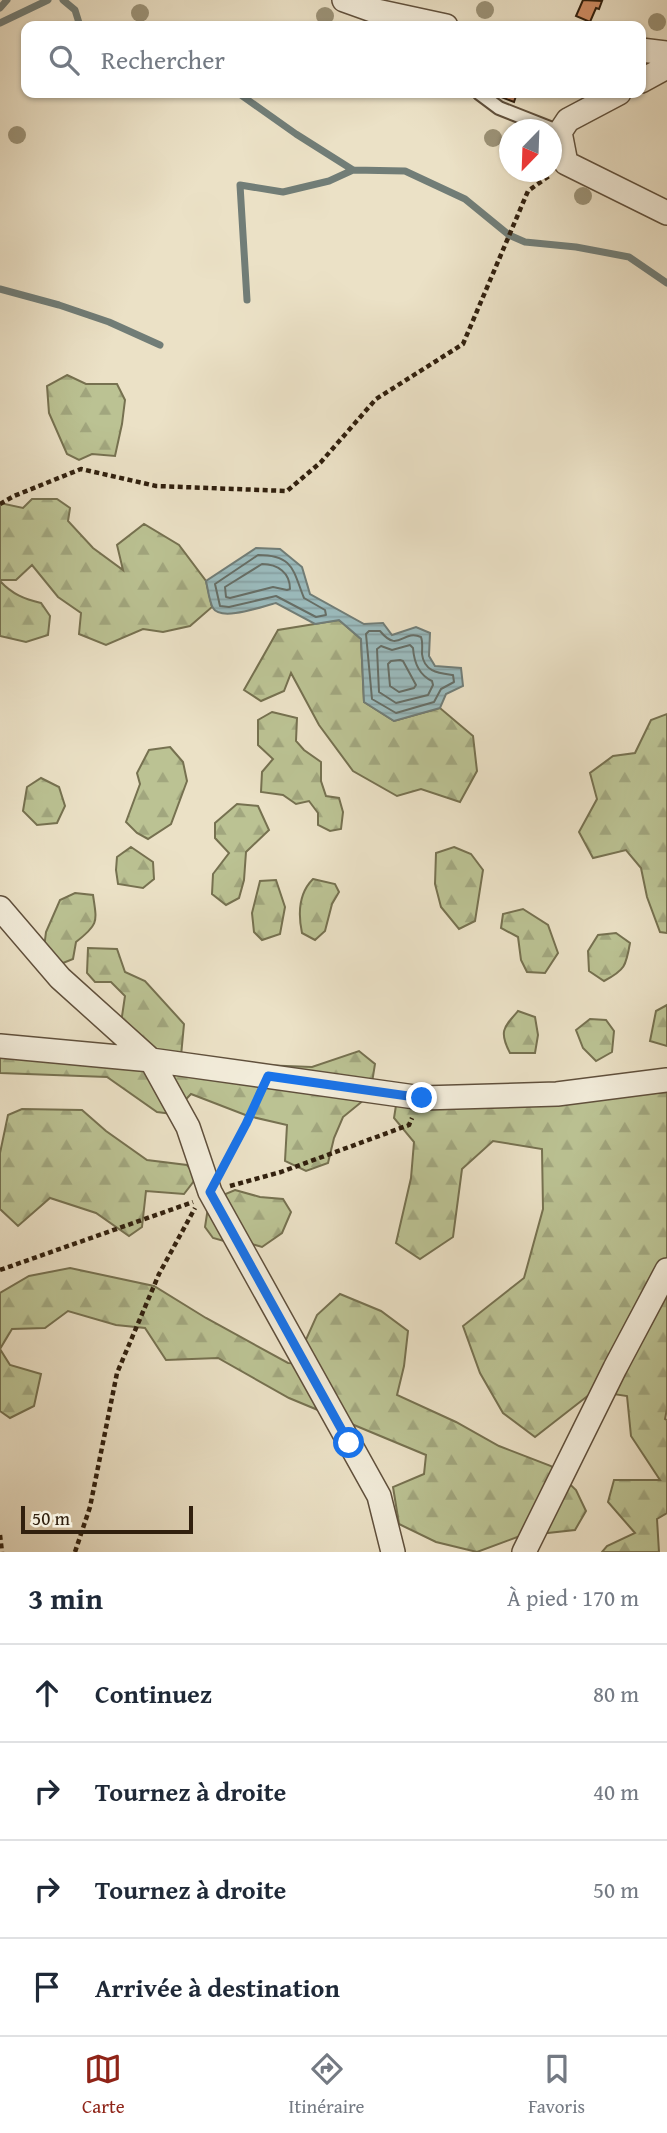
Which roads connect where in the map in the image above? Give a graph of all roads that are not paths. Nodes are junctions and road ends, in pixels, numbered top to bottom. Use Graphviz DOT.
graph roads {
  1 [pos="344,0"];
  2 [pos="372,10"];
  3 [pos="386,21"];
  4 [pos="423,21"];
  5 [pos="646,51"];
  6 [pos="667,53"];
  7 [pos="667,67"];
  8 [pos="646,78"];
  9 [pos="486,98"];
  10 [pos="610,98"];
  11 [pos="527,119"];
  12 [pos="562,129"];
  13 [pos="562,142"];
  14 [pos="667,214"];
  15 [pos="0,908"];
  16 [pos="0,1046"];
  17 [pos="151,1060"];
  18 [pos="667,1080"];
  19 [pos="667,1270"];
  20 [pos="393,1552"];
  21 [pos="524,1552"];
  1 -- 2 [label="street"];
  2 -- 3 [label="lane"];
  2 -- 4 [label="street"];
  5 -- 6 [label="street"];
  7 -- 8 [label="street"];
  9 -- 11 [label="lane"];
  10 -- 12 [label="street"];
  13 -- 14 [label="street"];
  15 -- 17 [label="street"];
  16 -- 17 [label="street"];
  17 -- 18 [label="street"];
  17 -- 20 [label="street"];
  19 -- 21 [label="street"];
}
